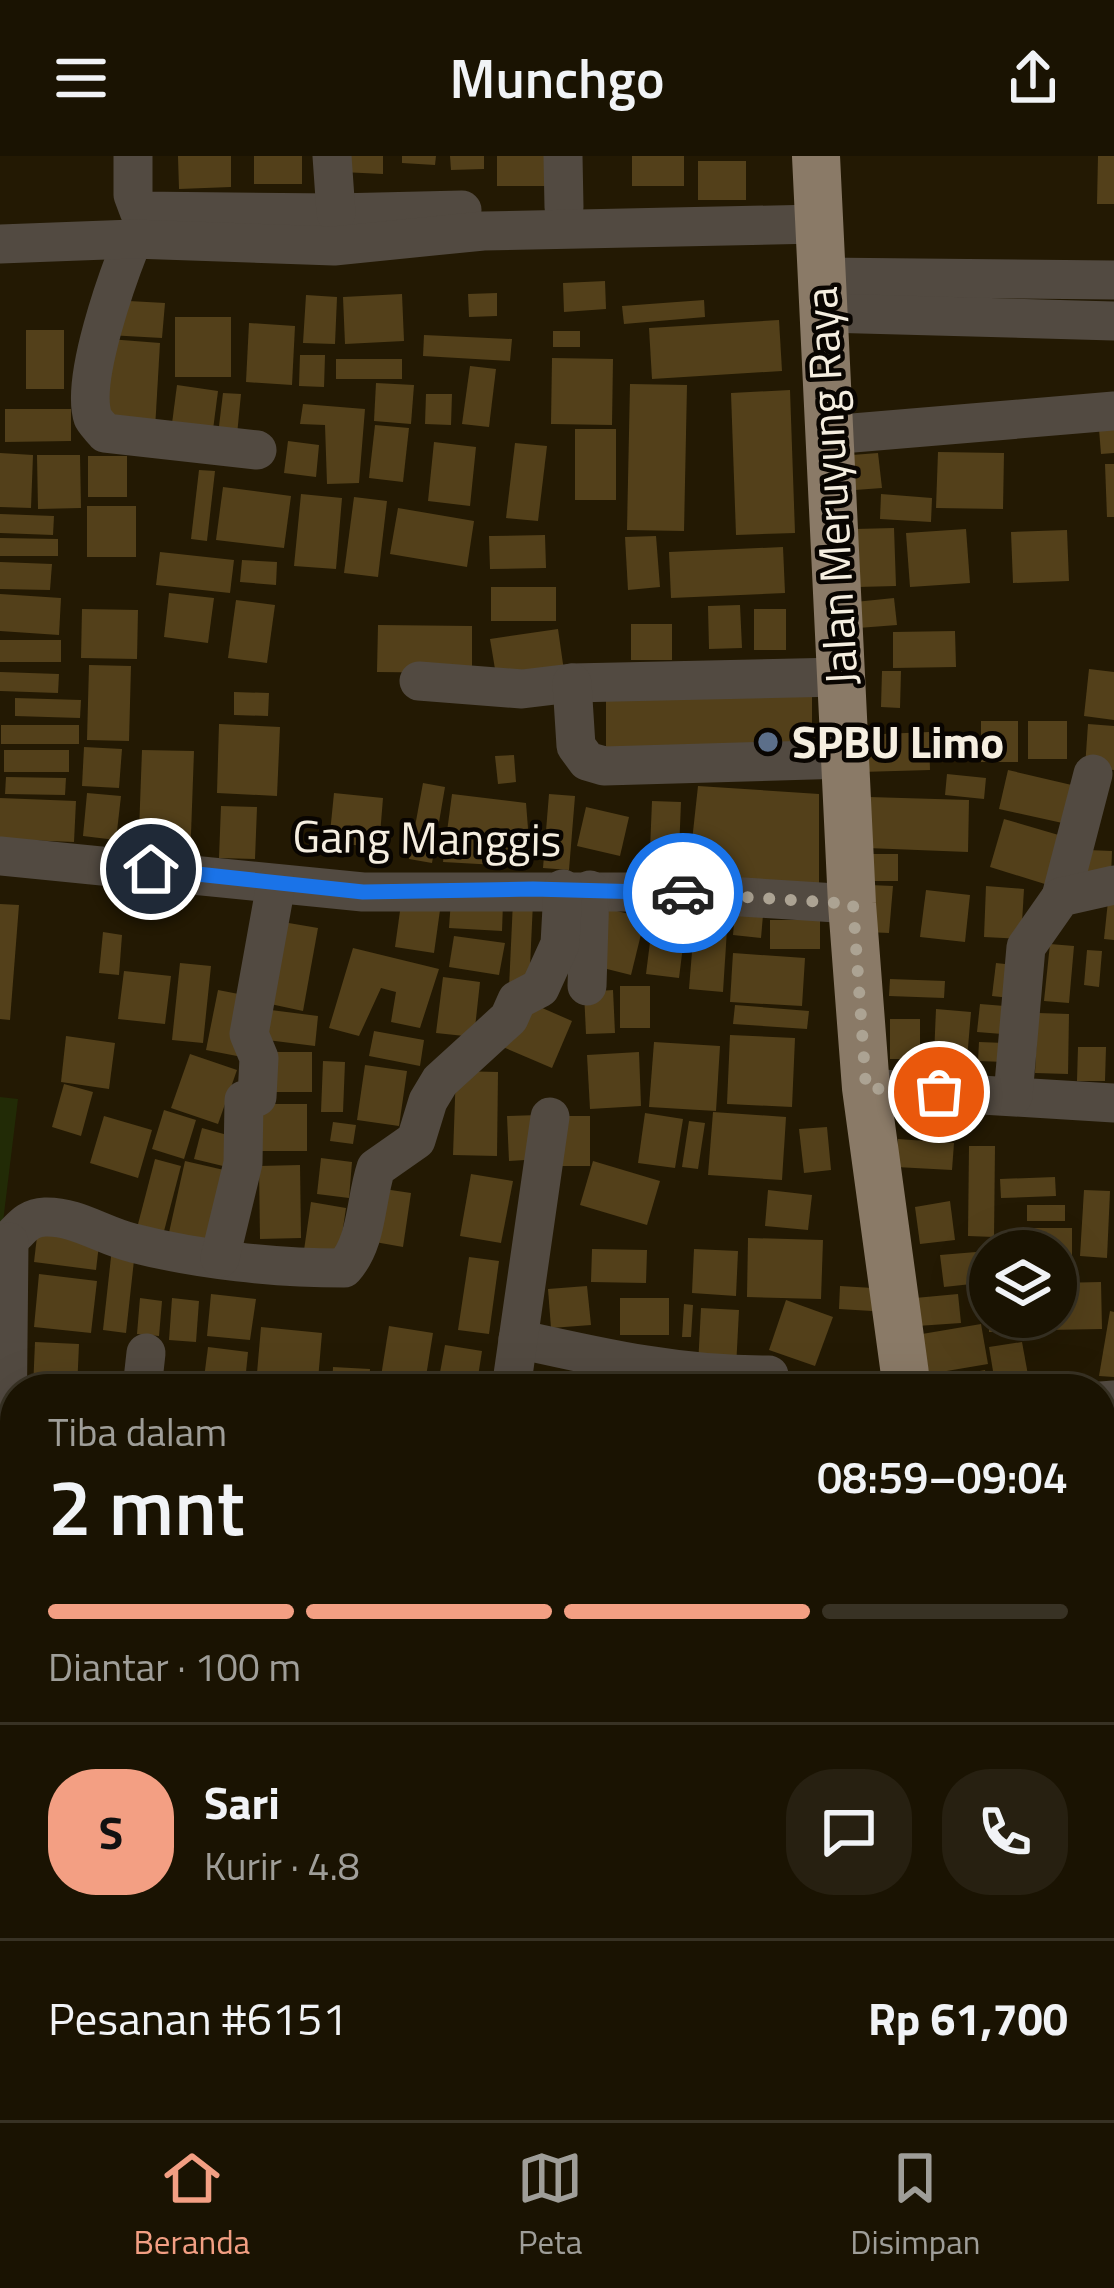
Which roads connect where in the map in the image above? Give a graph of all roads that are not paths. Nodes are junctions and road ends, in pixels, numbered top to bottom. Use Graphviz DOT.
graph roads {
  1 [pos="133,156"];
  2 [pos="332,156"];
  3 [pos="563,156"];
  4 [pos="817,193"];
  5 [pos="564,207"];
  6 [pos="336,213"];
  7 [pos="133,238"];
  8 [pos="0,244"];
  9 [pos="1114,280"];
  10 [pos="823,295"];
  11 [pos="1114,321"];
  12 [pos="1114,412"];
  13 [pos="830,435"];
  14 [pos="257,450"];
  15 [pos="840,677"];
  16 [pos="419,681"];
  17 [pos="572,683"];
  18 [pos="846,759"];
  19 [pos="1093,774"];
  20 [pos="0,856"];
  21 [pos="276,884"];
  22 [pos="1114,885"];
  23 [pos="577,890"];
  24 [pos="1060,897"];
  25 [pos="853,904"];
  26 [pos="587,986"];
  27 [pos="866,1088"];
  28 [pos="1013,1096"];
  29 [pos="1114,1103"];
  30 [pos="550,1118"];
  31 [pos="4,1244"];
  32 [pos="220,1258"];
  33 [pos="518,1339"];
  34 [pos="6,1374"];
  35 [pos="513,1374"];
  36 [pos="699,1374"];
  37 [pos="905,1374"];
  1 -- 6 [label="street"];
  2 -- 6 [label="street"];
  3 -- 5 [label="street"];
  4 -- 5 [label="street"];
  4 -- 7 [label="street"];
  4 -- 10 [label="main road, Jalan Meruyung Raya"];
  5 -- 6 [label="street"];
  7 -- 8 [label="street"];
  7 -- 14 [label="street"];
  9 -- 10 [label="street"];
  10 -- 11 [label="street"];
  10 -- 13 [label="main road, Jalan Meruyung Raya"];
  12 -- 13 [label="street"];
  13 -- 15 [label="main road, Jalan Meruyung Raya"];
  15 -- 17 [label="street"];
  15 -- 18 [label="main road, Jalan Meruyung Raya"];
  16 -- 17 [label="street"];
  17 -- 18 [label="street"];
  18 -- 25 [label="main road, Jalan Meruyung Raya"];
  19 -- 24 [label="street"];
  20 -- 21 [label="street, Gang Manggis"];
  21 -- 23 [label="street, Gang Manggis"];
  21 -- 32 [label="street"];
  22 -- 24 [label="street"];
  23 -- 25 [label="street, Gang Manggis"];
  23 -- 26 [label="street"];
  23 -- 32 [label="street"];
  24 -- 28 [label="street"];
  25 -- 27 [label="main road, Jalan Meruyung Raya"];
  27 -- 28 [label="street"];
  27 -- 37 [label="main road, Jalan Meruyung Raya"];
  28 -- 29 [label="street"];
  30 -- 33 [label="street"];
  31 -- 32 [label="street"];
  31 -- 34 [label="street"];
  33 -- 35 [label="street"];
  33 -- 36 [label="street"];
}
